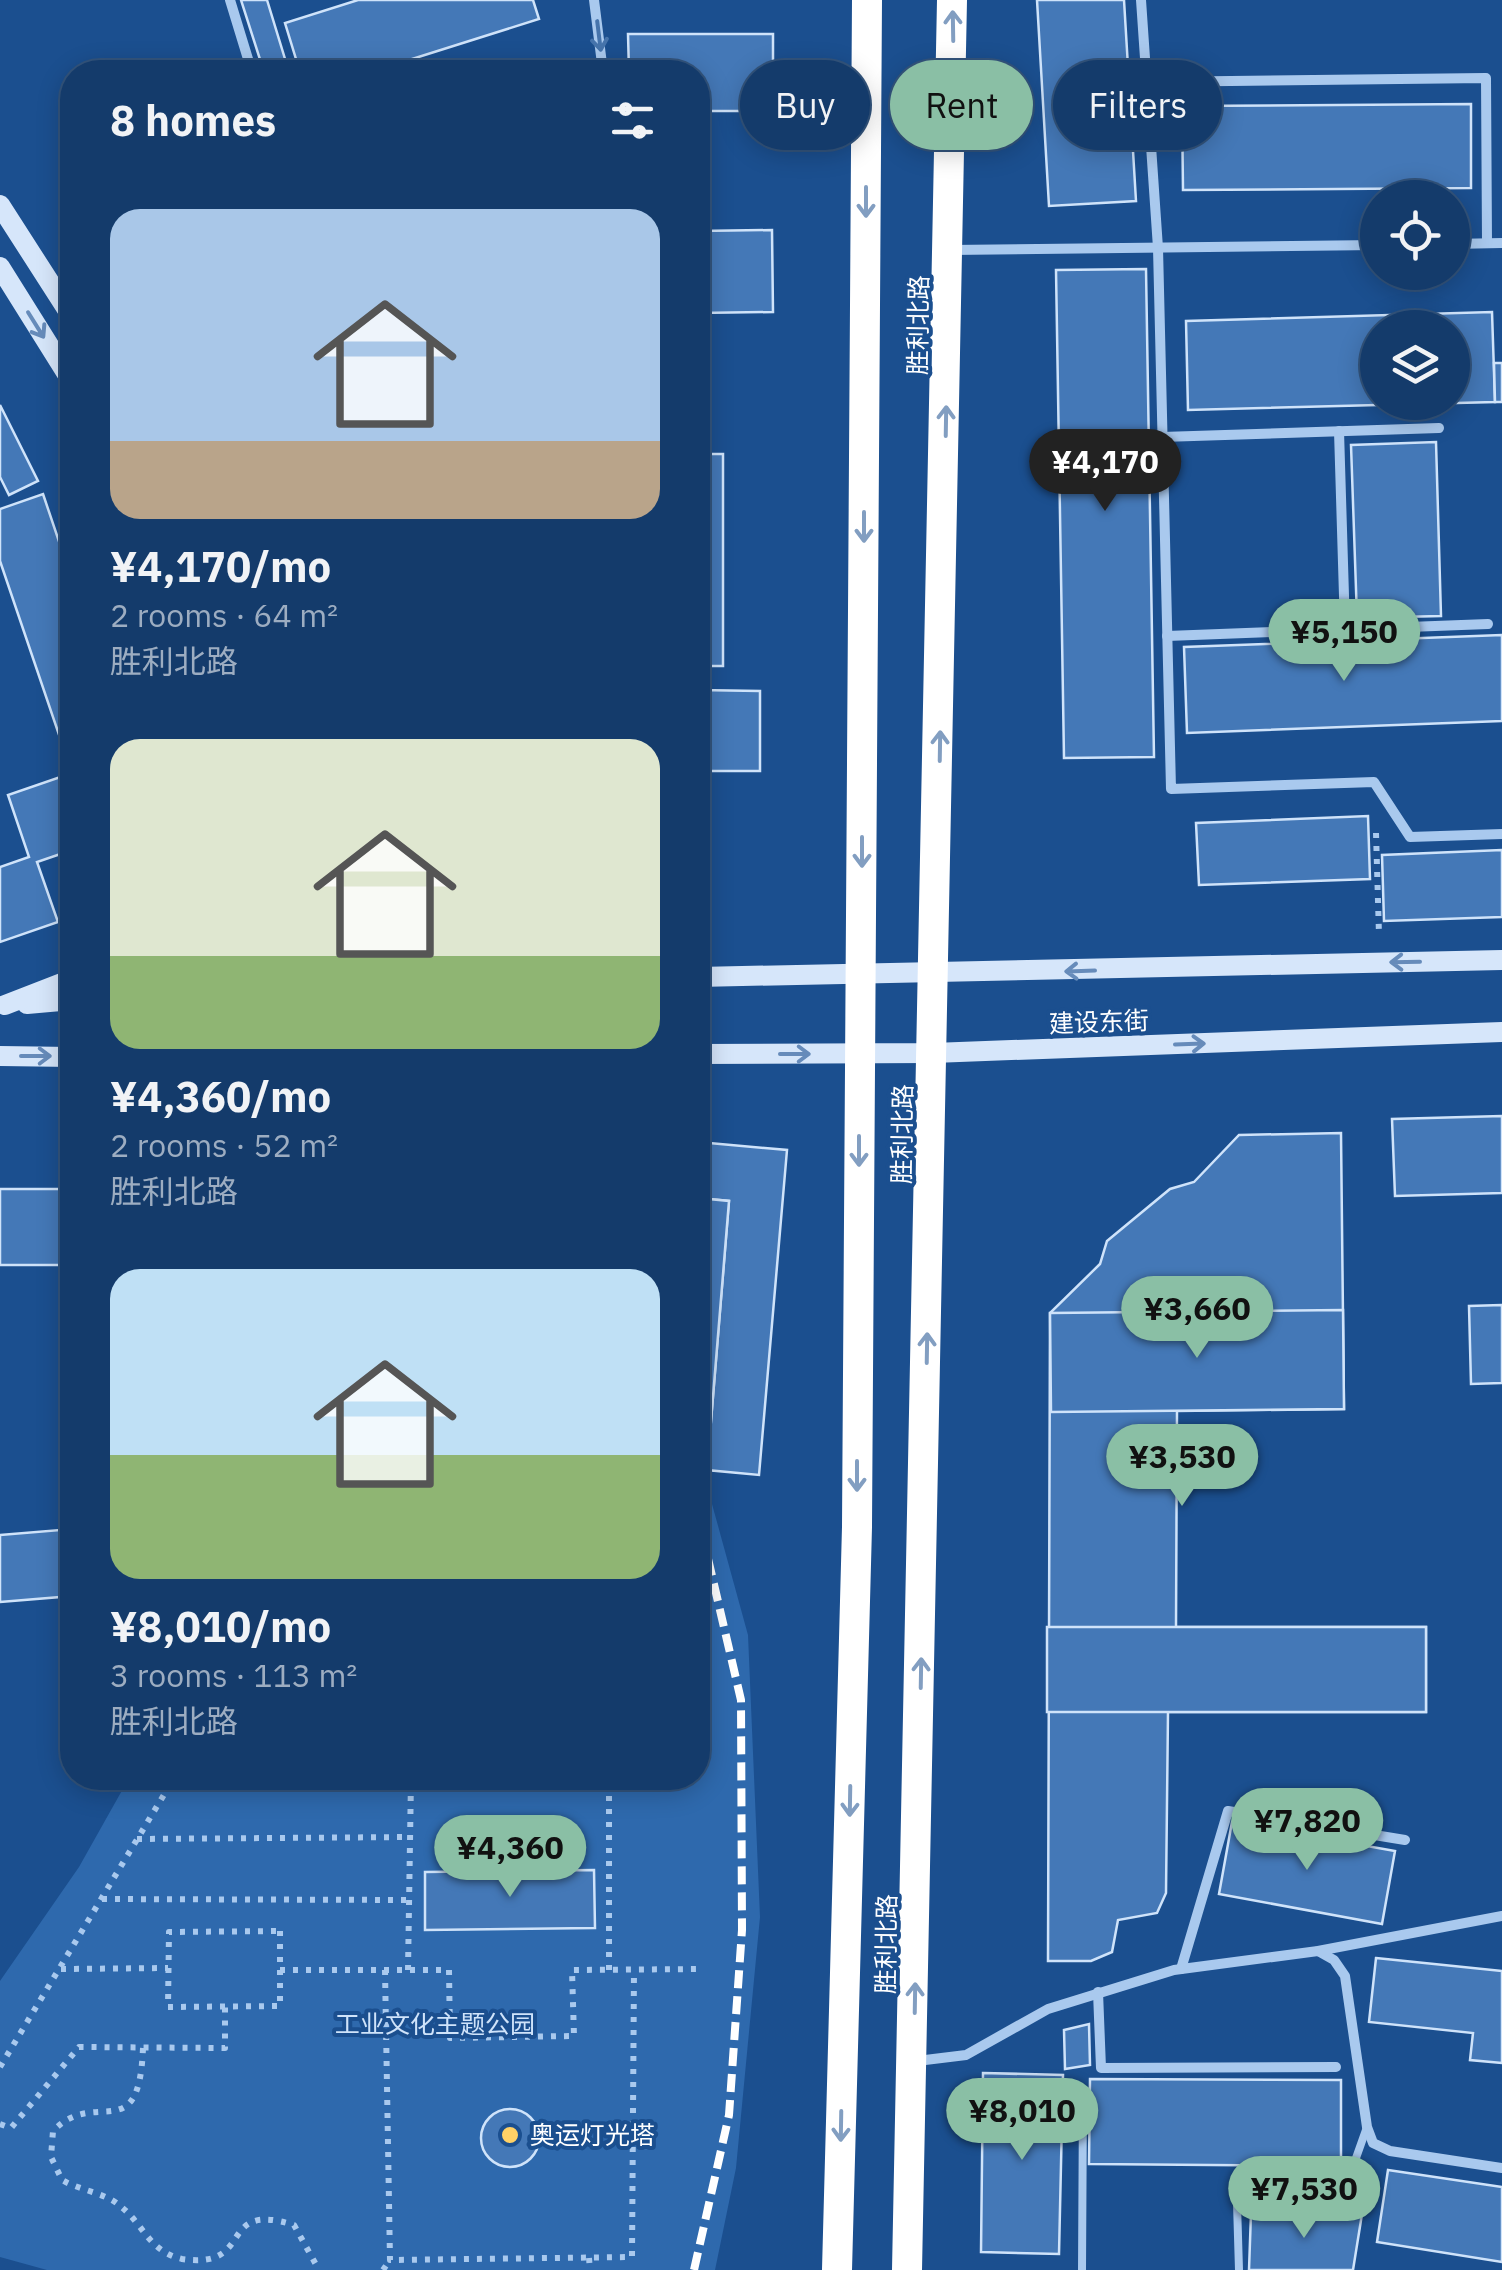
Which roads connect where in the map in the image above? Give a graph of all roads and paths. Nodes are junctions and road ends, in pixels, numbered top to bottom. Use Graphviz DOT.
graph roads {
  1 [pos="230,0"];
  2 [pos="594,0"];
  3 [pos="867,0"];
  4 [pos="952,0"];
  5 [pos="1141,0"];
  6 [pos="248,60"];
  7 [pos="602,60"];
  8 [pos="1145,60"];
  9 [pos="1222,81"];
  10 [pos="1151,150"];
  11 [pos="0,205"];
  12 [pos="1470,243"];
  13 [pos="1486,243"];
  14 [pos="1502,243"];
  15 [pos="1360,245"];
  16 [pos="1158,248"];
  17 [pos="949,250"];
  18 [pos="0,268"];
  19 [pos="60,299"];
  20 [pos="60,363"];
  21 [pos="1439,428"];
  22 [pos="1338,431"];
  23 [pos="1162,437"];
  24 [pos="1488,624"];
  25 [pos="1345,630"];
  26 [pos="1167,636"];
  27 [pos="1374,782"];
  28 [pos="1502,834"];
  29 [pos="1502,960"];
  30 [pos="1380,963"];
  31 [pos="936,975"];
  32 [pos="862,976"];
  33 [pos="710,977"];
  34 [pos="60,983"];
  35 [pos="60,1001"];
  36 [pos="2,1005"];
  37 [pos="1502,1032"];
  38 [pos="933,1053"];
  39 [pos="710,1054"];
  40 [pos="860,1054"];
  41 [pos="0,1056"];
  42 [pos="60,1057"];
  43 [pos="167,1790"];
  44 [pos="411,1790"];
  45 [pos="609,1790"];
  46 [pos="410,1837"];
  47 [pos="137,1839"];
  48 [pos="1405,1840"];
  49 [pos="102,1899"];
  50 [pos="410,1900"];
  51 [pos="1502,1916"];
  52 [pos="1318,1951"];
  53 [pos="168,1968"];
  54 [pos="61,1969"];
  55 [pos="1181,1969"];
  56 [pos="280,1970"];
  57 [pos="385,1970"];
  58 [pos="408,1970"];
  59 [pos="609,1970"];
  60 [pos="634,1970"];
  61 [pos="702,1970"];
  62 [pos="1098,1992"];
  63 [pos="225,2007"];
  64 [pos="144,2048"];
  65 [pos="913,2061"];
  66 [pos="0,2066"];
  67 [pos="1336,2067"];
  68 [pos="1083,2094"];
  69 [pos="0,2124"];
  70 [pos="1367,2128"];
  71 [pos="1502,2168"];
  72 [pos="590,2258"];
  73 [pos="390,2260"];
  74 [pos="320,2270"];
  75 [pos="383,2270"];
  76 [pos="590,2270"];
  77 [pos="838,2270"];
  78 [pos="907,2270"];
  79 [pos="1082,2270"];
  80 [pos="1239,2270"];
  1 -- 6 [label="street"];
  2 -- 7 [label="street, one-way"];
  3 -- 32 [label="highway, 胜利北路, one-way"];
  17 -- 4 [label="highway, 胜利北路, one-way"];
  5 -- 8 [label="street"];
  9 -- 13 [label="street"];
  10 -- 16 [label="street"];
  11 -- 19 [label="main road"];
  12 -- 13 [label="street"];
  13 -- 14 [label="street"];
  15 -- 16 [label="street"];
  16 -- 17 [label="street"];
  16 -- 23 [label="street"];
  31 -- 17 [label="highway, 胜利北路, one-way"];
  18 -- 20 [label="main road, one-way"];
  21 -- 22 [label="street"];
  22 -- 23 [label="street"];
  22 -- 25 [label="street"];
  23 -- 26 [label="street"];
  24 -- 25 [label="street"];
  25 -- 26 [label="street"];
  26 -- 27 [label="street"];
  27 -- 28 [label="street"];
  27 -- 30 [label="path"];
  29 -- 30 [label="main road, 建设东街, one-way"];
  30 -- 31 [label="main road, 建设东街, one-way"];
  31 -- 32 [label="main road, 建设东街"];
  31 -- 38 [label="highway, 胜利北路"];
  32 -- 33 [label="main road, 建设东街"];
  32 -- 40 [label="highway, 胜利北路"];
  34 -- 36 [label="main road"];
  35 -- 36 [label="main road"];
  38 -- 37 [label="main road, 建设东街, one-way"];
  38 -- 40 [label="main road, 建设东街"];
  65 -- 38 [label="highway, 胜利北路, one-way"];
  39 -- 40 [label="main road, 建设东街, one-way"];
  40 -- 77 [label="highway, 胜利北路, one-way"];
  41 -- 42 [label="main road, one-way"];
  43 -- 47 [label="path"];
  44 -- 46 [label="path"];
  45 -- 59 [label="path"];
  46 -- 47 [label="path"];
  46 -- 50 [label="path"];
  47 -- 49 [label="path"];
  48 -- 55 [label="street"];
  49 -- 50 [label="path"];
  49 -- 66 [label="path"];
  50 -- 58 [label="path"];
  51 -- 52 [label="street"];
  52 -- 55 [label="street"];
  52 -- 70 [label="street"];
  53 -- 54 [label="path"];
  53 -- 56 [label="path"];
  53 -- 63 [label="path"];
  55 -- 62 [label="street"];
  56 -- 57 [label="path"];
  56 -- 63 [label="path"];
  57 -- 58 [label="path"];
  57 -- 73 [label="path"];
  58 -- 59 [label="path"];
  59 -- 60 [label="path"];
  60 -- 61 [label="path"];
  60 -- 72 [label="path"];
  62 -- 65 [label="street"];
  62 -- 67 [label="street"];
  63 -- 64 [label="path"];
  64 -- 69 [label="path"];
  64 -- 74 [label="path"];
  65 -- 78 [label="highway, 胜利北路"];
  68 -- 79 [label="lane"];
  70 -- 71 [label="street"];
  70 -- 80 [label="lane"];
  72 -- 73 [label="path"];
  72 -- 76 [label="path"];
  73 -- 75 [label="path"];
}
